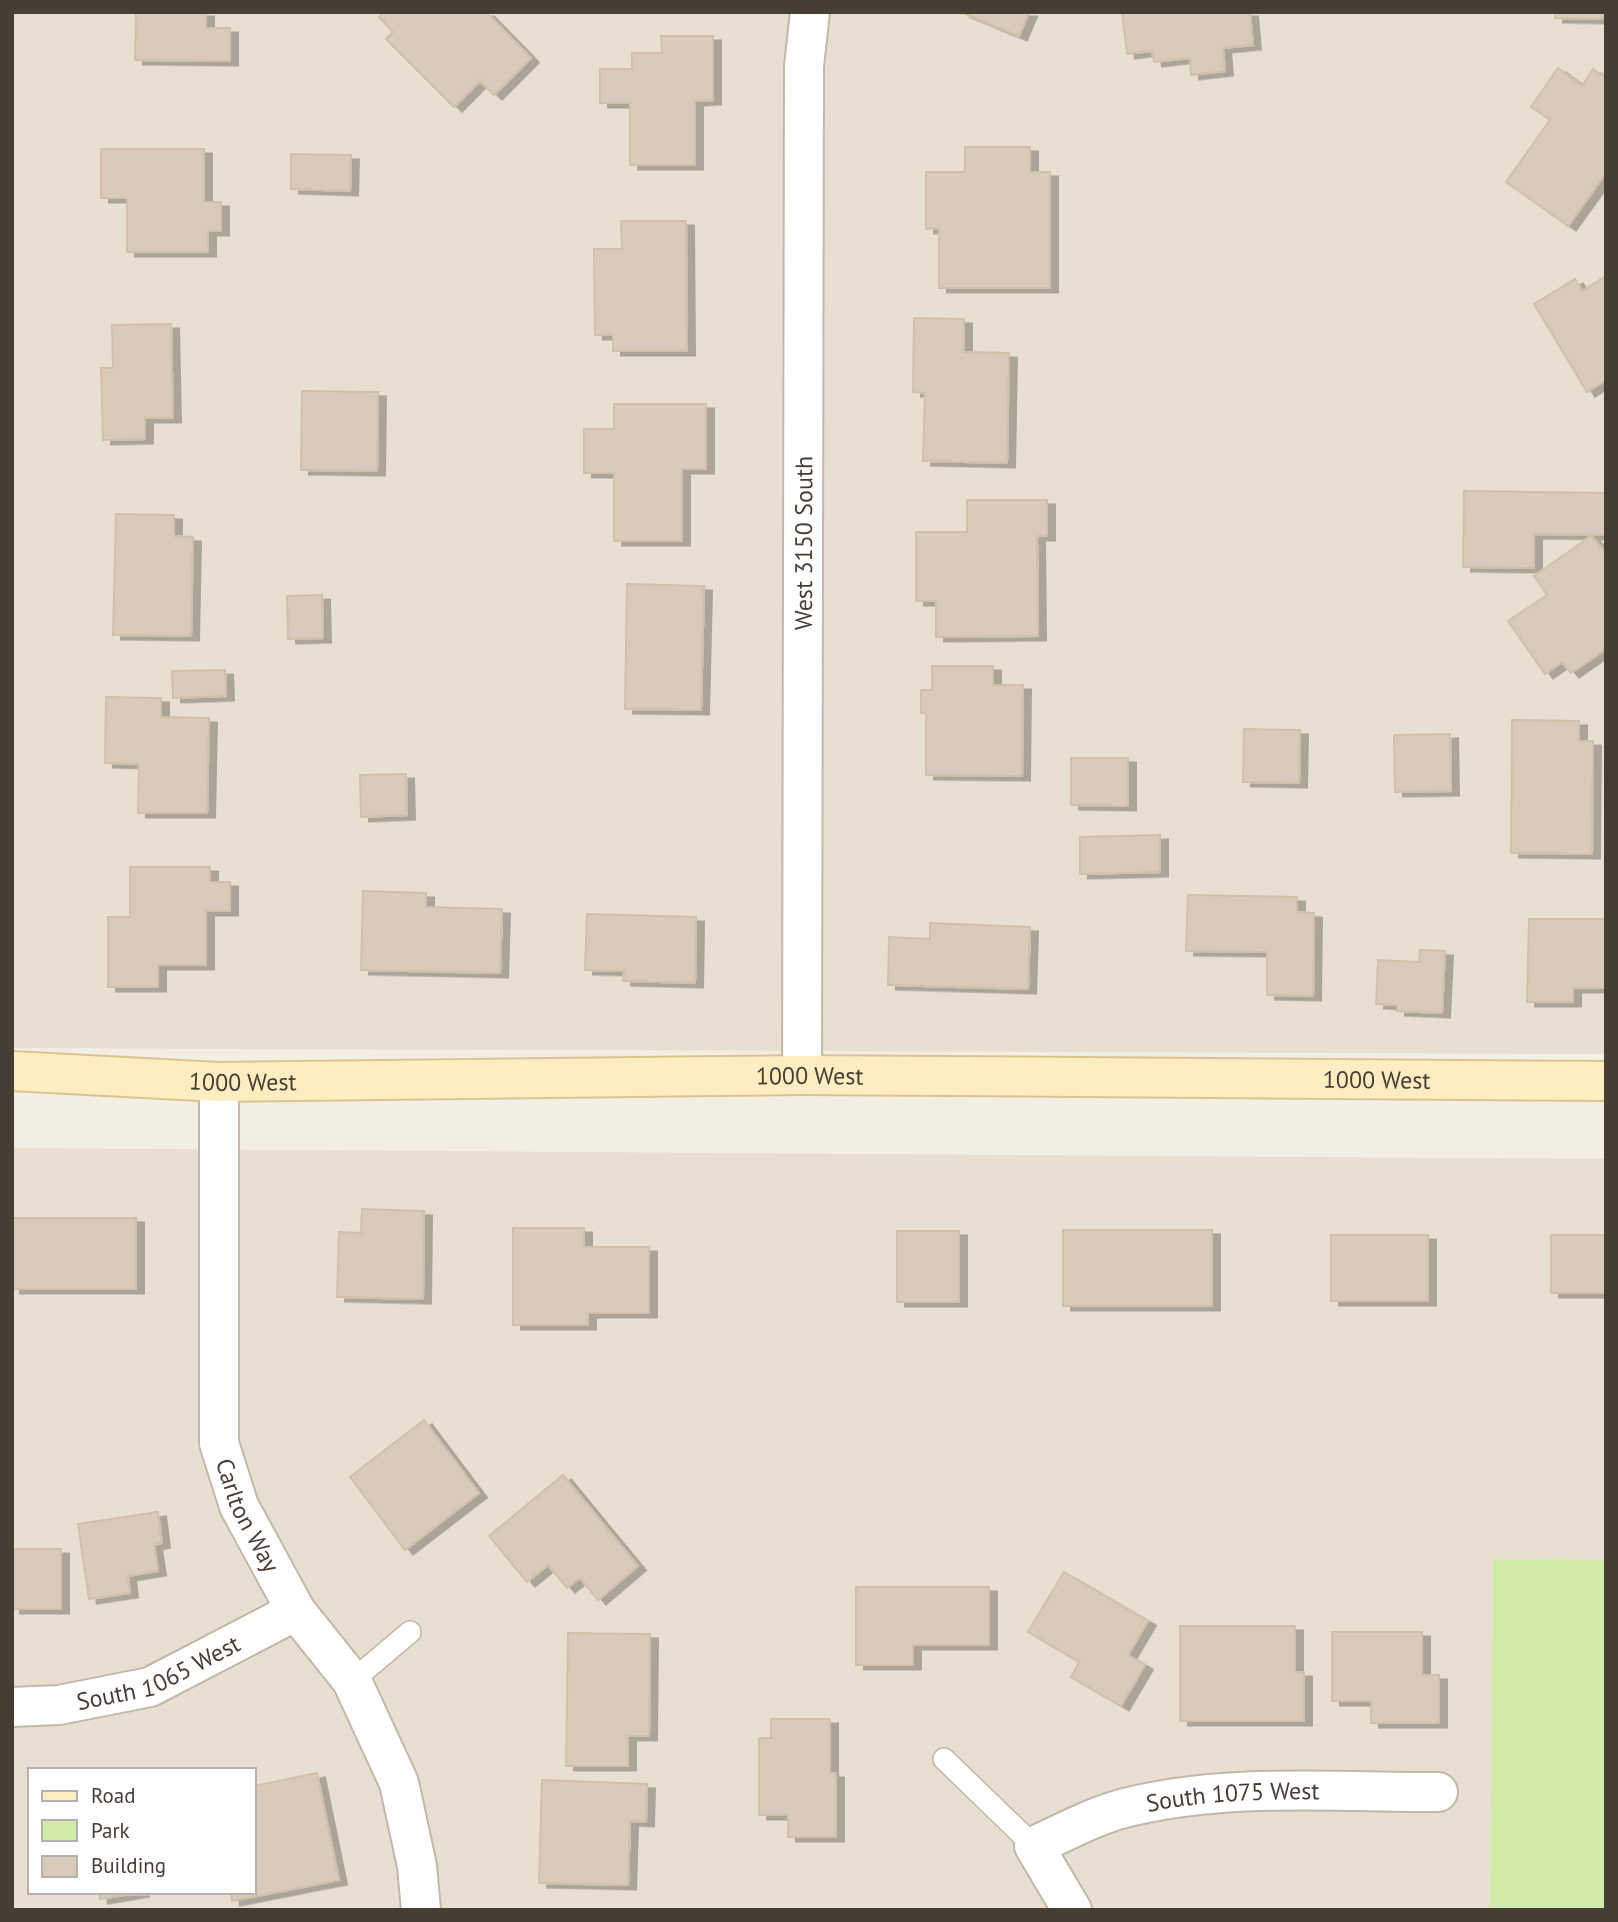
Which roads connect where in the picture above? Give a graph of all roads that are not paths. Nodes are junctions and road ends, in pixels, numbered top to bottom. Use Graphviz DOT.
graph roads {
  1 [pos="810,12"];
  2 [pos="12,1071"];
  3 [pos="802,1075"];
  4 [pos="1606,1081"];
  5 [pos="219,1082"];
  6 [pos="296,1611"];
  7 [pos="410,1632"];
  8 [pos="352,1681"];
  9 [pos="12,1707"];
  10 [pos="944,1759"];
  11 [pos="1438,1792"];
  12 [pos="1034,1846"];
  13 [pos="421,1910"];
  14 [pos="1072,1910"];
  1 -- 3 [label="street, West 3150 South"];
  2 -- 5 [label="main road, 1000 West"];
  3 -- 4 [label="main road, 1000 West"];
  3 -- 5 [label="main road, 1000 West"];
  5 -- 6 [label="street, Carlton Way"];
  6 -- 8 [label="street, Carlton Way"];
  6 -- 9 [label="street, South 1065 West"];
  7 -- 8 [label="lane"];
  8 -- 13 [label="street, Carlton Way"];
  10 -- 12 [label="lane"];
  11 -- 12 [label="street, South 1075 West"];
  12 -- 14 [label="street"];
}
